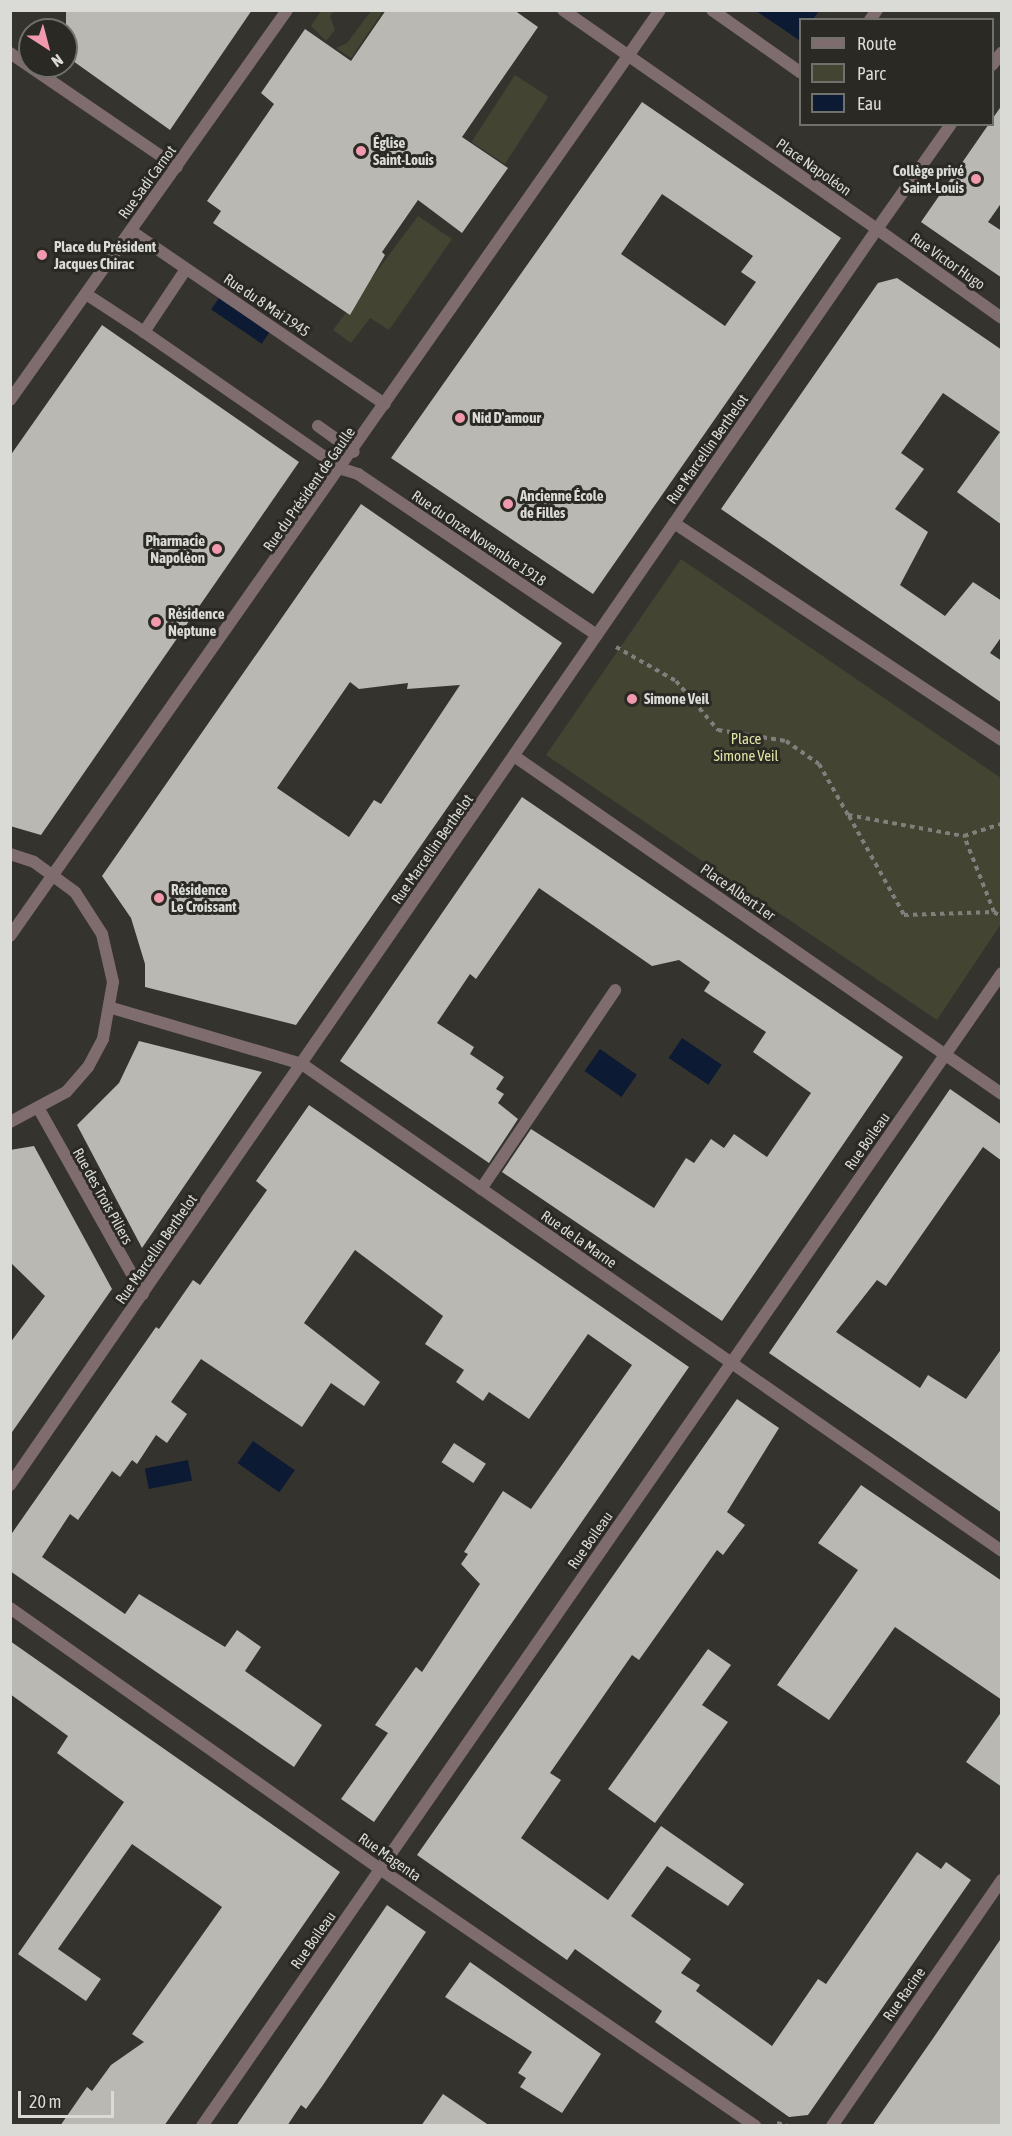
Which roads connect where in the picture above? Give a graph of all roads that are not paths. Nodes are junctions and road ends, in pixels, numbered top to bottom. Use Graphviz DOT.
graph roads {
  1 [pos="287,10"];
  2 [pos="563,10"];
  3 [pos="660,10"];
  4 [pos="712,10"];
  5 [pos="10,53"];
  6 [pos="628,56"];
  7 [pos="799,71"];
  8 [pos="950,126"];
  9 [pos="177,167"];
  10 [pos="877,229"];
  11 [pos="131,231"];
  12 [pos="186,269"];
  13 [pos="86,294"];
  14 [pos="1002,318"];
  15 [pos="144,332"];
  16 [pos="10,400"];
  17 [pos="385,405"];
  18 [pos="318,426"];
  19 [pos="354,452"];
  20 [pos="342,469"];
  21 [pos="674,523"];
  22 [pos="597,635"];
  23 [pos="1002,740"];
  24 [pos="514,756"];
  25 [pos="10,854"];
  26 [pos="57,875"];
  27 [pos="10,936"];
  28 [pos="1002,972"];
  29 [pos="615,990"];
  30 [pos="112,1008"];
  31 [pos="945,1053"];
  32 [pos="302,1064"];
  33 [pos="1002,1094"];
  34 [pos="40,1110"];
  35 [pos="10,1122"];
  36 [pos="481,1189"];
  37 [pos="142,1294"];
  38 [pos="730,1364"];
  39 [pos="10,1485"];
  40 [pos="1002,1551"];
  41 [pos="10,1608"];
  42 [pos="380,1869"];
  43 [pos="1002,1881"];
  44 [pos="202,2126"];
  45 [pos="755,2126"];
  46 [pos="832,2126"];
  1 -- 9 [label="street, Rue Sadi Carnot"];
  2 -- 6 [label="street, Place Napoléon"];
  3 -- 6 [label="street"];
  4 -- 7 [label="street"];
  5 -- 9 [label="street"];
  6 -- 10 [label="street, Place Napoléon"];
  6 -- 17 [label="street, Rue du Président de Gaulle"];
  8 -- 10 [label="street"];
  9 -- 11 [label="street, Rue Sadi Carnot"];
  10 -- 14 [label="street, Rue Victor Hugo"];
  10 -- 21 [label="street, Rue Marcellin Berthelot"];
  11 -- 12 [label="street, Rue du 8 Mai 1945"];
  11 -- 13 [label="street, Rue Sadi Carnot"];
  12 -- 15 [label="street"];
  12 -- 17 [label="street, Rue du 8 Mai 1945"];
  13 -- 15 [label="street, Rue du Onze Novembre 1918"];
  13 -- 16 [label="street, Rue Sadi Carnot"];
  15 -- 20 [label="street, Rue du Onze Novembre 1918"];
  17 -- 19 [label="street, Rue du Président de Gaulle"];
  18 -- 19 [label="street"];
  19 -- 20 [label="street, Rue du Président de Gaulle"];
  20 -- 22 [label="street, Rue du Onze Novembre 1918"];
  20 -- 26 [label="street, Rue du Président de Gaulle"];
  21 -- 22 [label="street, Rue Marcellin Berthelot"];
  21 -- 23 [label="street"];
  22 -- 24 [label="street, Rue Marcellin Berthelot"];
  24 -- 31 [label="street, Place Albert 1er"];
  24 -- 32 [label="street, Rue Marcellin Berthelot"];
  25 -- 26 [label="street"];
  26 -- 27 [label="street, Rue du Président de Gaulle"];
  26 -- 30 [label="street"];
  28 -- 31 [label="street, Rue Boileau"];
  29 -- 36 [label="street"];
  30 -- 32 [label="street, Rue de la Marne"];
  30 -- 34 [label="street"];
  31 -- 33 [label="street, Place Albert 1er"];
  31 -- 38 [label="street, Rue Boileau"];
  32 -- 36 [label="street, Rue de la Marne"];
  32 -- 37 [label="street, Rue Marcellin Berthelot"];
  34 -- 35 [label="street"];
  34 -- 37 [label="street, Rue des Trois Piliers"];
  36 -- 38 [label="street, Rue de la Marne"];
  37 -- 39 [label="street, Rue Marcellin Berthelot"];
  38 -- 40 [label="street, Rue de la Marne"];
  38 -- 42 [label="street, Rue Boileau"];
  41 -- 42 [label="street, Rue Magenta"];
  42 -- 44 [label="street, Rue Boileau"];
  42 -- 45 [label="street, Rue Magenta"];
  43 -- 46 [label="street, Rue Racine"];
}
